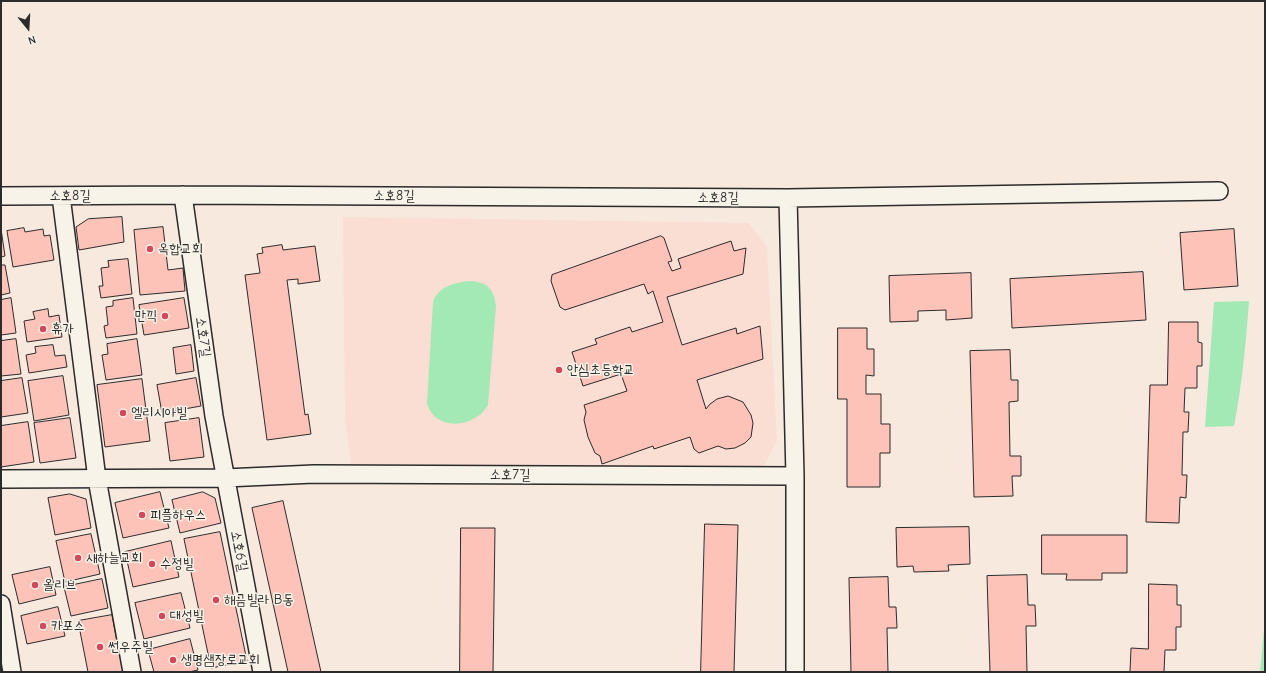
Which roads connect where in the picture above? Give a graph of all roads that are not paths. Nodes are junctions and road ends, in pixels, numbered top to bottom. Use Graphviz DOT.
graph roads {
  1 [pos="1219,191"];
  2 [pos="183,195"];
  3 [pos="1,196"];
  4 [pos="61,196"];
  5 [pos="788,198"];
  6 [pos="795,476"];
  7 [pos="225,478"];
  8 [pos="1,479"];
  9 [pos="97,479"];
  10 [pos="1,604"];
  11 [pos="12,672"];
  12 [pos="132,672"];
  13 [pos="262,672"];
  14 [pos="795,672"];
  1 -- 5 [label="street, 소호8길"];
  2 -- 4 [label="street, 소호8길"];
  2 -- 5 [label="street, 소호8길"];
  2 -- 7 [label="street, 소호7길"];
  3 -- 4 [label="street, 소호8길"];
  4 -- 9 [label="street"];
  5 -- 6 [label="street"];
  6 -- 7 [label="street, 소호7길"];
  6 -- 14 [label="street"];
  7 -- 9 [label="street, 소호7길"];
  7 -- 13 [label="street, 소호6길"];
  8 -- 9 [label="street, 소호7길"];
  9 -- 12 [label="street"];
  10 -- 11 [label="street"];
}
